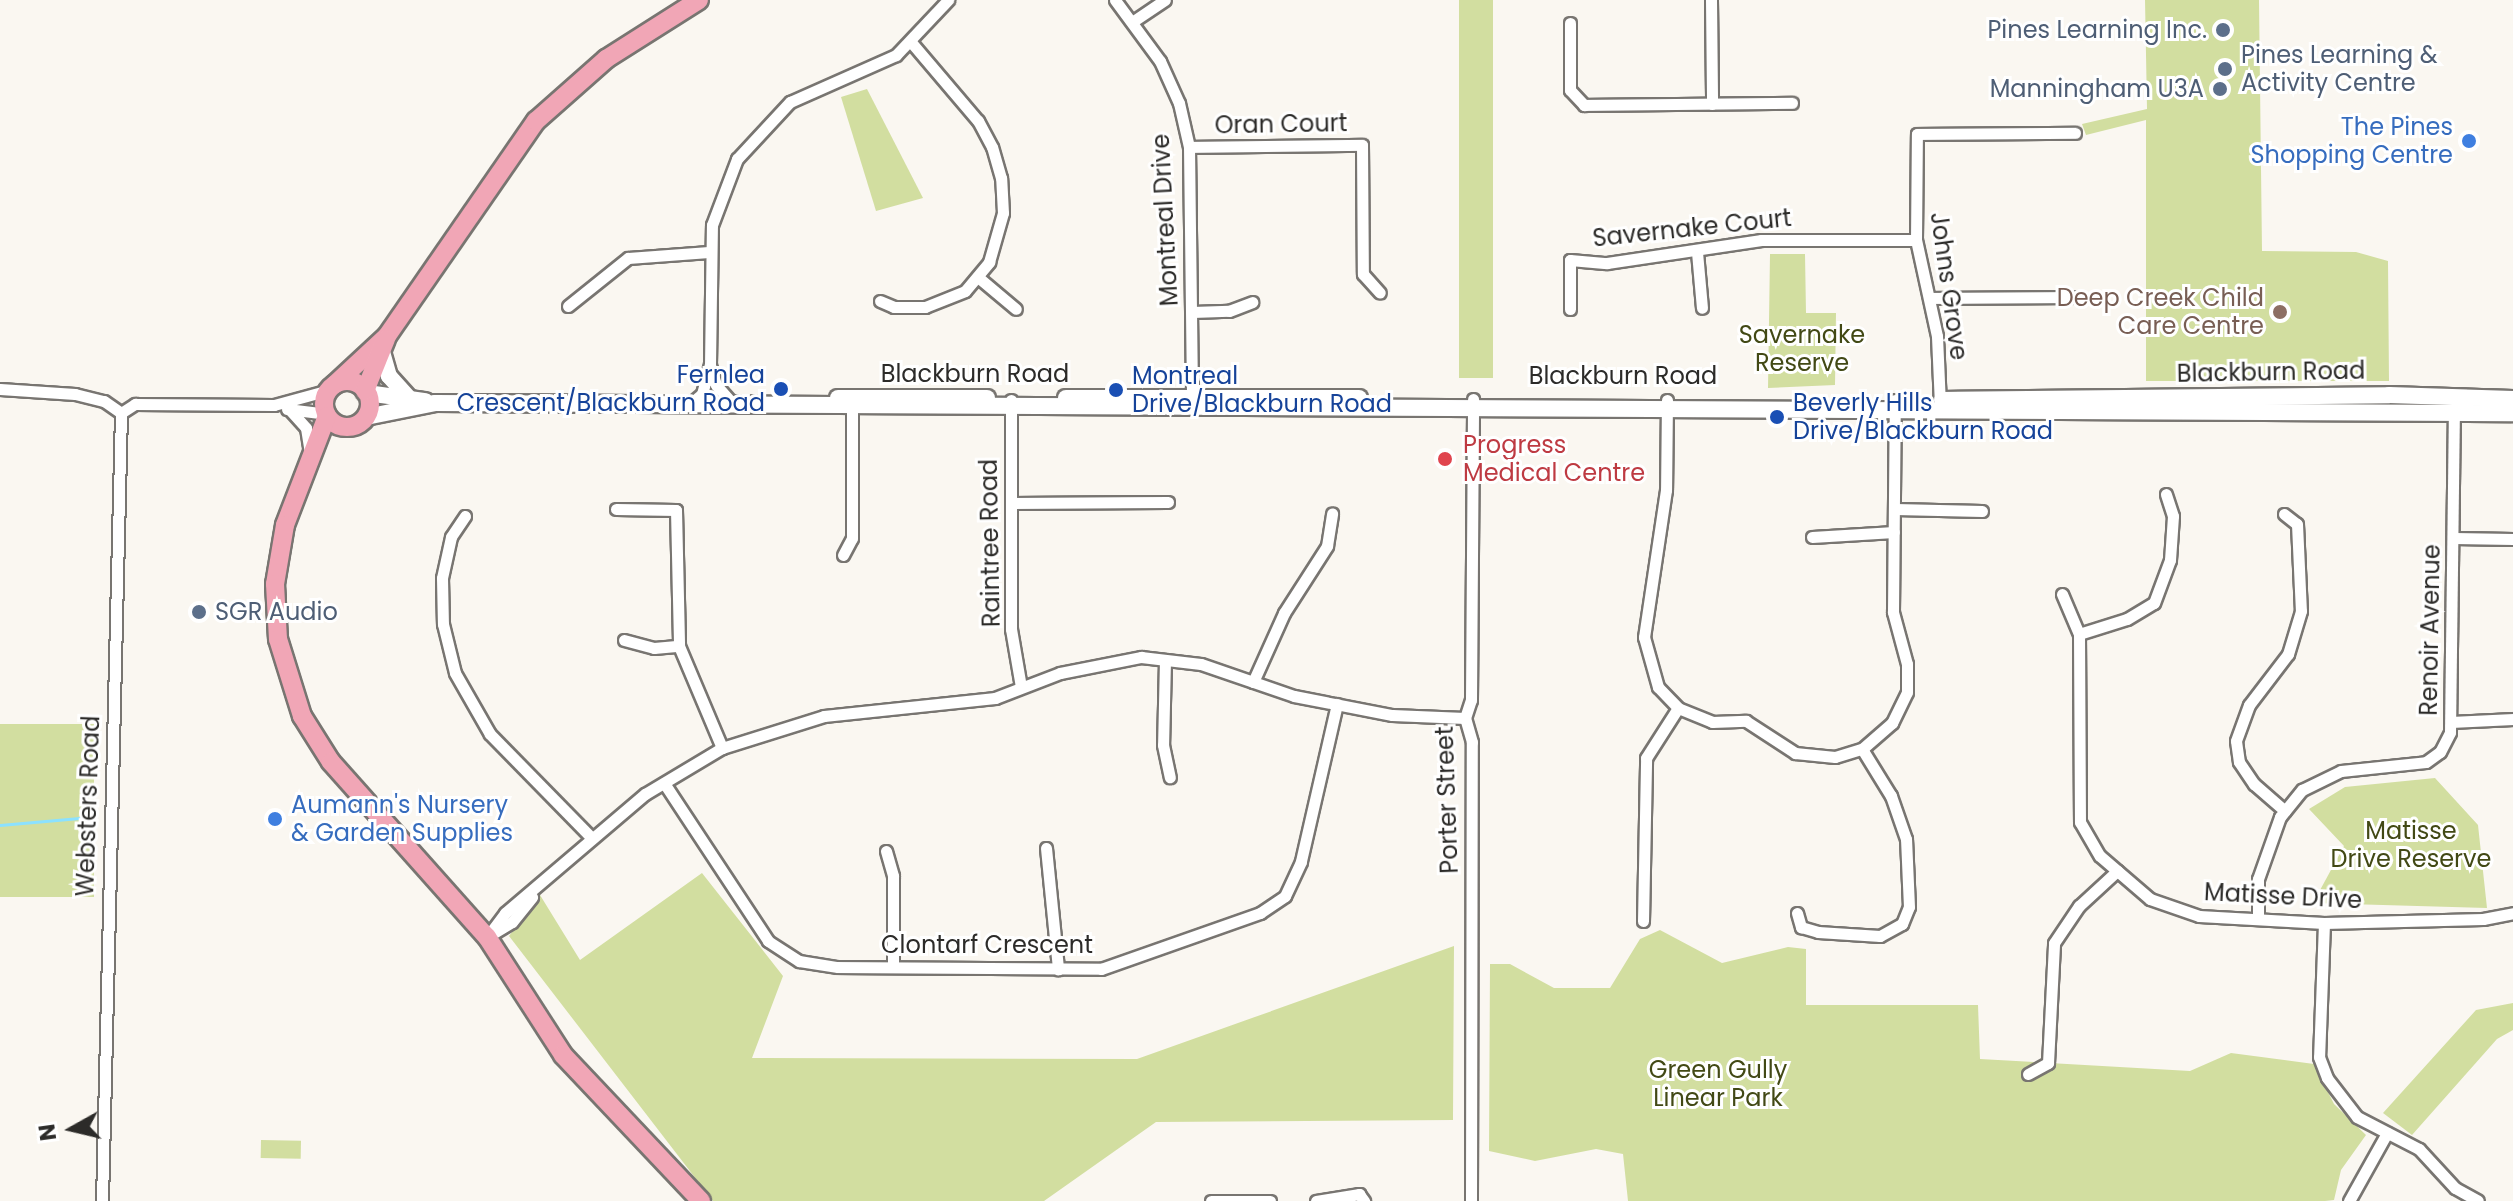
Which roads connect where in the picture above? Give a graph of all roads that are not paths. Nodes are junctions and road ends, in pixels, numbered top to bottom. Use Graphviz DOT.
graph roads {
  1 [pos="699,0"];
  2 [pos="948,0"];
  3 [pos="1115,0"];
  4 [pos="1165,0"];
  5 [pos="1711,0"];
  6 [pos="1135,20"];
  7 [pos="1570,23"];
  8 [pos="911,42"];
  9 [pos="1792,103"];
  10 [pos="1712,104"];
  11 [pos="2075,133"];
  12 [pos="1189,147"];
  13 [pos="1916,240"];
  14 [pos="709,252"];
  15 [pos="1697,252"];
  16 [pos="979,278"];
  17 [pos="1380,293"];
  18 [pos="2072,297"];
  19 [pos="1930,298"];
  20 [pos="880,301"];
  21 [pos="1252,302"];
  22 [pos="568,306"];
  23 [pos="1702,308"];
  24 [pos="1016,309"];
  25 [pos="1570,309"];
  26 [pos="1192,312"];
  27 [pos="384,344"];
  28 [pos="710,365"];
  29 [pos="332,388"];
  30 [pos="0,389"];
  31 [pos="366,392"];
  32 [pos="408,397"];
  33 [pos="2513,399"];
  34 [pos="435,403"];
  35 [pos="1192,403"];
  36 [pos="690,404"];
  37 [pos="733,404"];
  38 [pos="1011,404"];
  39 [pos="1473,404"];
  40 [pos="274,405"];
  41 [pos="1668,405"];
  42 [pos="1895,405"];
  43 [pos="1940,405"];
  44 [pos="852,409"];
  45 [pos="290,410"];
  46 [pos="2454,411"];
  47 [pos="121,413"];
  48 [pos="2513,413"];
  49 [pos="327,415"];
  50 [pos="358,422"];
  51 [pos="309,469"];
  52 [pos="2166,494"];
  53 [pos="1168,502"];
  54 [pos="1012,503"];
  55 [pos="616,509"];
  56 [pos="1895,509"];
  57 [pos="1982,511"];
  58 [pos="1332,513"];
  59 [pos="2284,514"];
  60 [pos="465,516"];
  61 [pos="1894,532"];
  62 [pos="1812,537"];
  63 [pos="2454,538"];
  64 [pos="2513,539"];
  65 [pos="843,555"];
  66 [pos="2062,594"];
  67 [pos="2079,634"];
  68 [pos="624,640"];
  69 [pos="679,646"];
  70 [pos="1165,660"];
  71 [pos="1253,682"];
  72 [pos="1021,687"];
  73 [pos="1337,704"];
  74 [pos="1678,708"];
  75 [pos="1465,718"];
  76 [pos="2513,719"];
  77 [pos="2451,722"];
  78 [pos="722,748"];
  79 [pos="1862,749"];
  80 [pos="1170,777"];
  81 [pos="664,783"];
  82 [pos="2285,811"];
  83 [pos="591,837"];
  84 [pos="1046,848"];
  85 [pos="886,851"];
  86 [pos="2117,871"];
  87 [pos="1797,913"];
  88 [pos="2513,913"];
  89 [pos="2258,919"];
  90 [pos="1643,921"];
  91 [pos="2324,923"];
  92 [pos="493,932"];
  93 [pos="893,967"];
  94 [pos="1058,969"];
  95 [pos="2028,1074"];
  96 [pos="2387,1133"];
  97 [pos="664,1163"];
  98 [pos="102,1201"];
  99 [pos="692,1201"];
  100 [pos="701,1201"];
  101 [pos="1211,1201"];
  102 [pos="1270,1201"];
  103 [pos="1316,1201"];
  104 [pos="1364,1201"];
  105 [pos="1471,1201"];
  106 [pos="2349,1201"];
  107 [pos="2478,1201"];
  1 -- 27 [label="main road"];
  2 -- 8 [label="street"];
  3 -- 6 [label="street, Montreal Drive"];
  4 -- 6 [label="street"];
  5 -- 10 [label="street"];
  6 -- 12 [label="street, Montreal Drive"];
  7 -- 10 [label="street"];
  8 -- 14 [label="street"];
  8 -- 16 [label="street"];
  9 -- 10 [label="street"];
  11 -- 13 [label="street, Johns Grove"];
  12 -- 17 [label="street, Oran Court"];
  12 -- 26 [label="street, Montreal Drive"];
  13 -- 15 [label="street, Savernake Court"];
  13 -- 19 [label="street, Johns Grove"];
  14 -- 22 [label="street"];
  14 -- 28 [label="street"];
  15 -- 23 [label="street"];
  15 -- 25 [label="street, Savernake Court"];
  16 -- 20 [label="street"];
  16 -- 24 [label="street"];
  18 -- 19 [label="street"];
  19 -- 43 [label="street, Johns Grove"];
  21 -- 26 [label="street"];
  26 -- 35 [label="street, Montreal Drive"];
  27 -- 29 [label="main road"];
  27 -- 31 [label="main road"];
  27 -- 32 [label="main road"];
  28 -- 36 [label="street"];
  28 -- 37 [label="street"];
  29 -- 31 [label="main road"];
  29 -- 40 [label="street"];
  29 -- 49 [label="main road"];
  30 -- 47 [label="street"];
  31 -- 32 [label="main road, Blackburn Road"];
  31 -- 50 [label="main road"];
  32 -- 34 [label="main road, Blackburn Road"];
  33 -- 43 [label="main road, Blackburn Road"];
  34 -- 36 [label="main road, Blackburn Road"];
  34 -- 50 [label="main road, Blackburn Road"];
  35 -- 38 [label="main road, Blackburn Road"];
  35 -- 39 [label="main road, Blackburn Road"];
  36 -- 37 [label="main road, Blackburn Road"];
  37 -- 38 [label="main road, Blackburn Road"];
  37 -- 44 [label="main road, Blackburn Road"];
  38 -- 44 [label="main road, Blackburn Road"];
  38 -- 54 [label="street, Raintree Road"];
  39 -- 41 [label="main road, Blackburn Road"];
  39 -- 75 [label="street, Porter Street"];
  40 -- 45 [label="street"];
  40 -- 47 [label="street"];
  41 -- 42 [label="main road, Blackburn Road"];
  41 -- 74 [label="street"];
  42 -- 43 [label="main road, Blackburn Road"];
  42 -- 56 [label="street"];
  43 -- 46 [label="main road, Blackburn Road"];
  44 -- 65 [label="street"];
  45 -- 49 [label="street"];
  45 -- 51 [label="street"];
  46 -- 48 [label="main road, Blackburn Road"];
  46 -- 63 [label="street, Renoir Avenue"];
  47 -- 98 [label="street, Websters Road"];
  49 -- 50 [label="main road"];
  49 -- 51 [label="main road"];
  50 -- 51 [label="main road"];
  51 -- 92 [label="main road"];
  52 -- 67 [label="street"];
  53 -- 54 [label="street"];
  54 -- 72 [label="street, Raintree Road"];
  55 -- 69 [label="street"];
  56 -- 57 [label="street"];
  56 -- 61 [label="street"];
  58 -- 71 [label="street"];
  59 -- 82 [label="street"];
  60 -- 83 [label="street"];
  61 -- 62 [label="street"];
  61 -- 79 [label="street"];
  63 -- 64 [label="street"];
  63 -- 77 [label="street, Renoir Avenue"];
  66 -- 67 [label="street, Matisse Drive"];
  67 -- 86 [label="street, Matisse Drive"];
  68 -- 69 [label="street"];
  69 -- 78 [label="street"];
  70 -- 71 [label="street"];
  70 -- 72 [label="street"];
  70 -- 80 [label="street"];
  71 -- 73 [label="street"];
  72 -- 78 [label="street"];
  73 -- 75 [label="street"];
  73 -- 94 [label="street, Clontarf Crescent"];
  74 -- 79 [label="street"];
  74 -- 90 [label="street"];
  75 -- 105 [label="street, Porter Street"];
  76 -- 77 [label="street"];
  77 -- 82 [label="street, Renoir Avenue"];
  78 -- 81 [label="street"];
  79 -- 87 [label="street"];
  81 -- 83 [label="street"];
  81 -- 93 [label="street, Clontarf Crescent"];
  82 -- 89 [label="street, Renoir Avenue"];
  83 -- 92 [label="street"];
  84 -- 94 [label="street"];
  85 -- 93 [label="street"];
  86 -- 89 [label="street, Matisse Drive"];
  86 -- 95 [label="street"];
  88 -- 91 [label="street, Matisse Drive"];
  89 -- 91 [label="street, Matisse Drive"];
  91 -- 96 [label="street"];
  92 -- 97 [label="main road"];
  93 -- 94 [label="street, Clontarf Crescent"];
  96 -- 106 [label="street"];
  96 -- 107 [label="street"];
  97 -- 99 [label="main road"];
  97 -- 100 [label="main road"];
  101 -- 102 [label="street"];
  103 -- 104 [label="street"];
}
